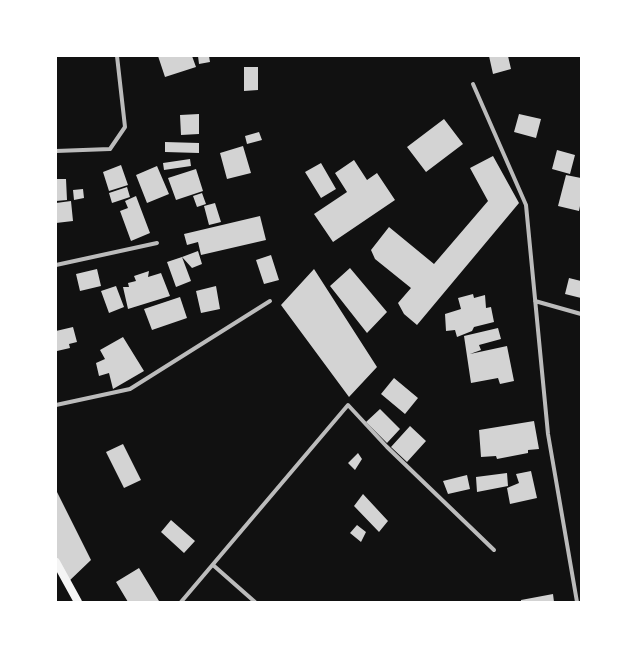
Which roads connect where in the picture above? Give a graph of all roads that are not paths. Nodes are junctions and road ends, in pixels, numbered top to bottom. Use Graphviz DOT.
graph roads {
  1 [pos="117,56"];
  2 [pos="473,84"];
  3 [pos="56,151"];
  4 [pos="158,243"];
  5 [pos="56,265"];
  6 [pos="270,301"];
  7 [pos="535,301"];
  8 [pos="581,314"];
  9 [pos="56,405"];
  10 [pos="494,550"];
  11 [pos="56,562"];
  12 [pos="213,565"];
  13 [pos="78,602"];
  14 [pos="181,602"];
  15 [pos="255,602"];
  16 [pos="577,602"];
  1 -- 3 [label="street"];
  2 -- 7 [label="street"];
  4 -- 5 [label="street"];
  6 -- 9 [label="street"];
  7 -- 8 [label="street"];
  7 -- 16 [label="street"];
  10 -- 12 [label="street"];
  11 -- 13 [label="main road"];
  12 -- 14 [label="street"];
  12 -- 15 [label="street"];
}
